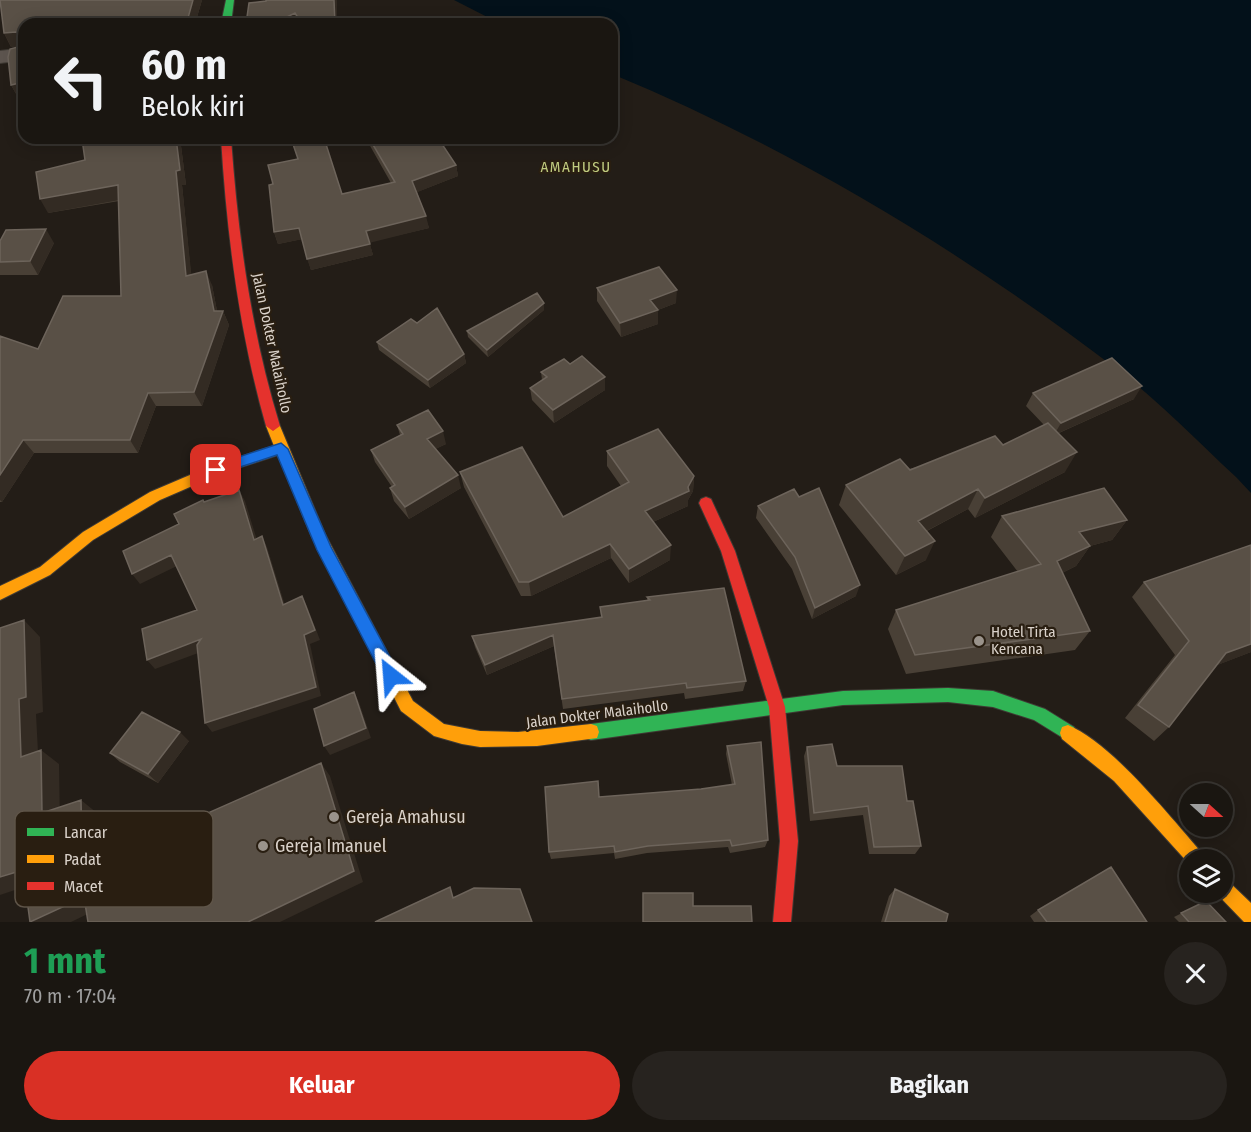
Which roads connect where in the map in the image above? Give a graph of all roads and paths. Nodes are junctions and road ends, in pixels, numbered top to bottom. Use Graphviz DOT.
graph roads {
  1 [pos="230,0"];
  2 [pos="227,18"];
  3 [pos="18,55"];
  4 [pos="0,57"];
  5 [pos="227,144"];
  6 [pos="281,449"];
  7 [pos="706,503"];
  8 [pos="0,593"];
  9 [pos="777,707"];
  10 [pos="1187,849"];
  11 [pos="1233,898"];
  12 [pos="1251,916"];
  13 [pos="782,922"];
  1 -- 2 [label="main road"];
  3 -- 4 [label="street"];
  5 -- 6 [label="main road, Jalan Dokter Malaihollo"];
  6 -- 8 [label="main road"];
  6 -- 9 [label="main road, Jalan Dokter Malaihollo"];
  7 -- 9 [label="main road"];
  9 -- 10 [label="main road, Jalan Dokter Malaihollo"];
  9 -- 13 [label="main road"];
  11 -- 12 [label="main road"];
}
